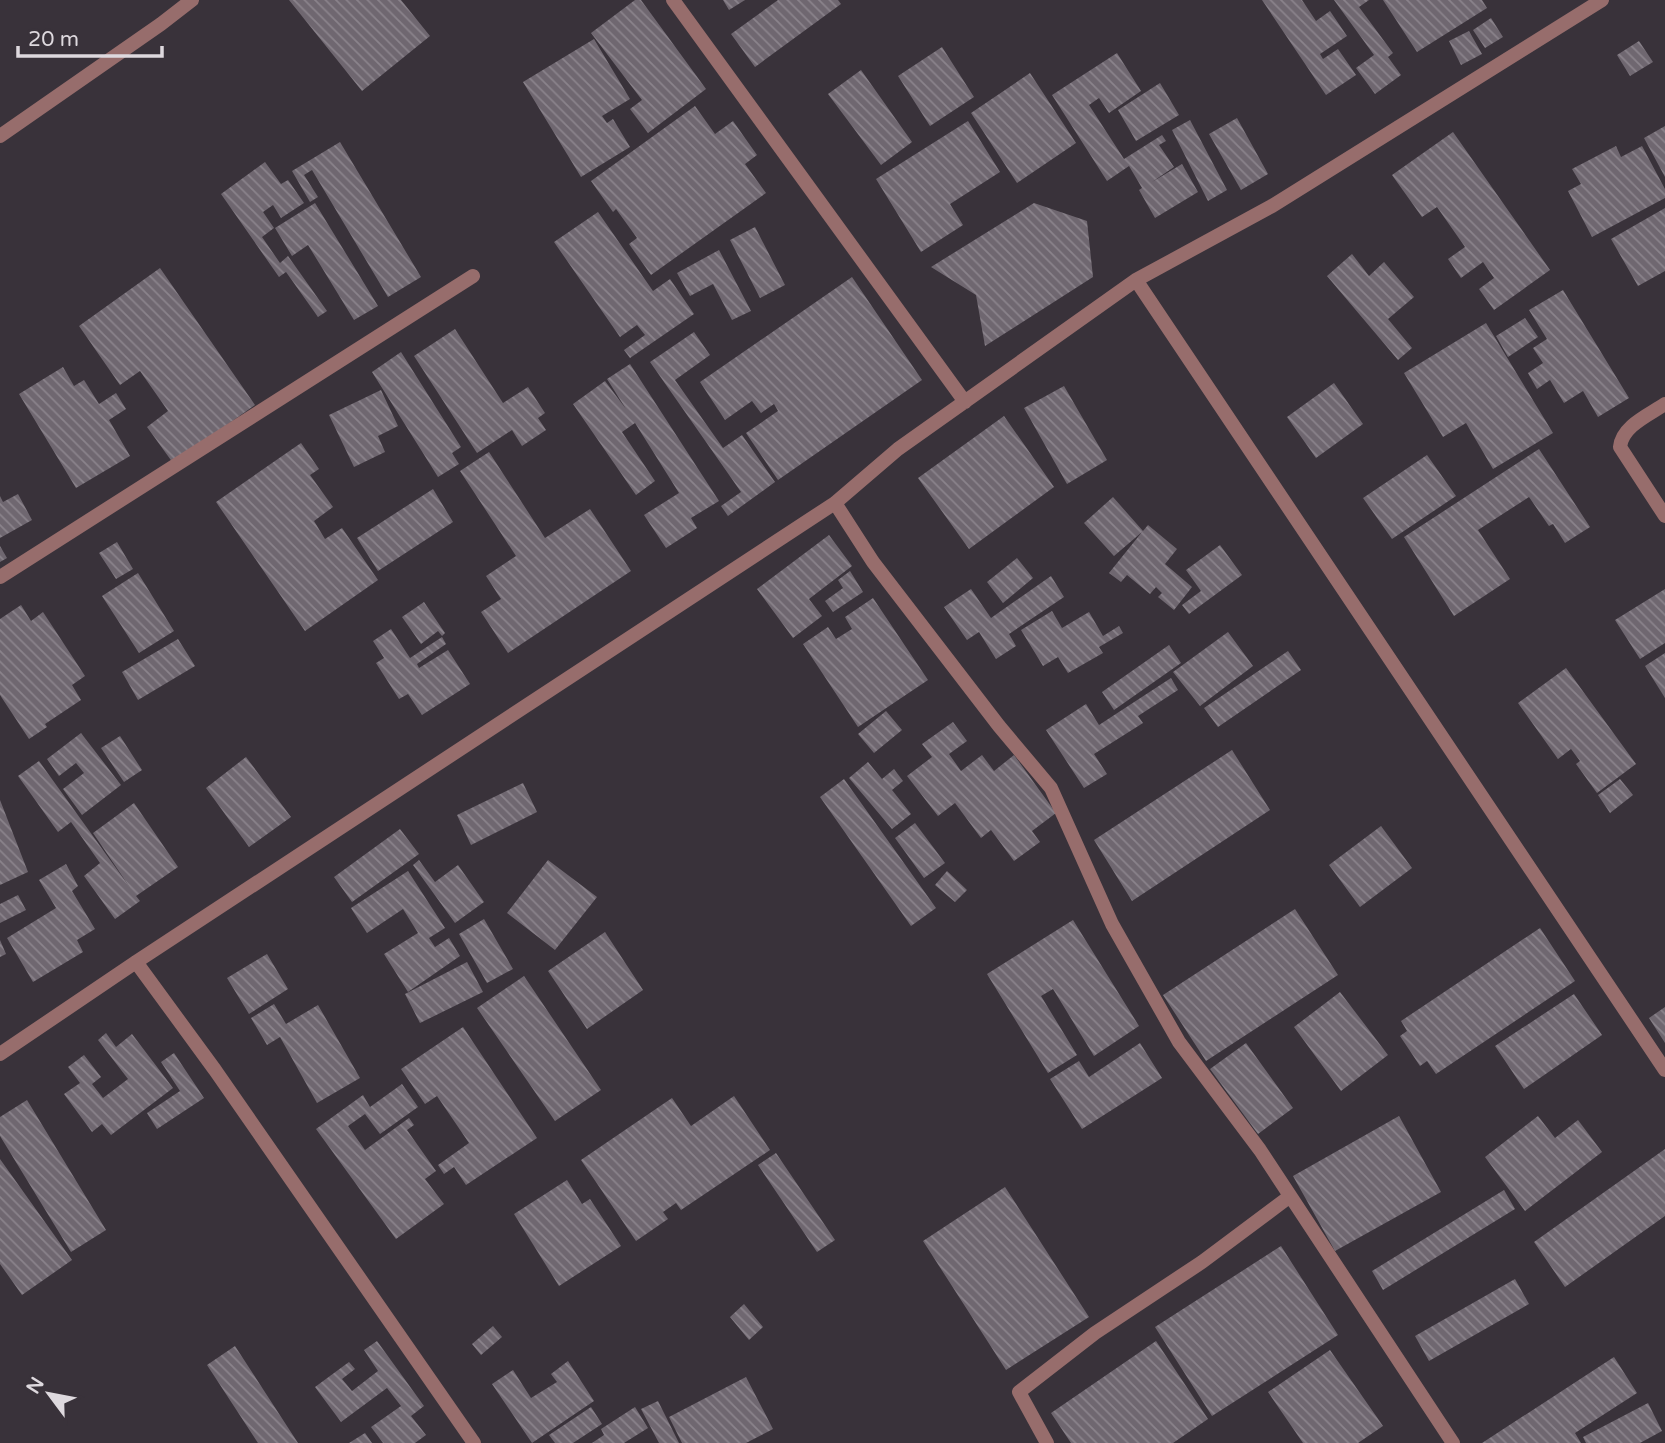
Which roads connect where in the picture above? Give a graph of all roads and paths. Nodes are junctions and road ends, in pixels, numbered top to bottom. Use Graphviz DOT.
graph roads {
  1 [pos="192,0"];
  2 [pos="673,0"];
  3 [pos="1602,0"];
  4 [pos="0,136"];
  5 [pos="473,276"];
  6 [pos="1136,280"];
  7 [pos="965,402"];
  8 [pos="1665,404"];
  9 [pos="835,503"];
  10 [pos="1665,516"];
  11 [pos="0,577"];
  12 [pos="136,962"];
  13 [pos="0,1054"];
  14 [pos="1665,1070"];
  15 [pos="1289,1197"];
  16 [pos="474,1443"];
  17 [pos="1046,1443"];
  18 [pos="1453,1443"];
  1 -- 4 [label="street"];
  2 -- 7 [label="street"];
  3 -- 6 [label="street"];
  5 -- 11 [label="street"];
  6 -- 7 [label="street"];
  6 -- 14 [label="street"];
  7 -- 9 [label="street"];
  8 -- 10 [label="street"];
  9 -- 12 [label="street"];
  9 -- 15 [label="street"];
  12 -- 13 [label="street"];
  12 -- 16 [label="street"];
  15 -- 17 [label="street"];
  15 -- 18 [label="street"];
}
